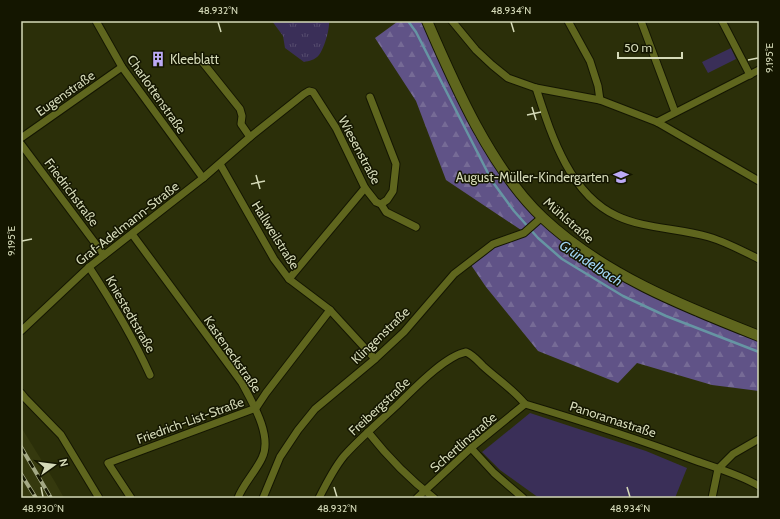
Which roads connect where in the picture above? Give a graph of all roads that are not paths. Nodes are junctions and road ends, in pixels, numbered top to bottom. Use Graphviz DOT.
graph roads {
  1 [pos="96,21"];
  2 [pos="427,21"];
  3 [pos="452,21"];
  4 [pos="568,21"];
  5 [pos="640,21"];
  6 [pos="722,21"];
  7 [pos="200,59"];
  8 [pos="122,67"];
  9 [pos="759,70"];
  10 [pos="750,75"];
  11 [pos="536,88"];
  12 [pos="309,91"];
  13 [pos="370,97"];
  14 [pos="600,100"];
  15 [pos="675,112"];
  16 [pos="657,122"];
  17 [pos="250,137"];
  18 [pos="21,138"];
  19 [pos="21,144"];
  20 [pos="220,164"];
  21 [pos="203,178"];
  22 [pos="758,179"];
  23 [pos="365,188"];
  24 [pos="381,204"];
  25 [pos="539,219"];
  26 [pos="416,227"];
  27 [pos="132,234"];
  28 [pos="104,255"];
  29 [pos="759,259"];
  30 [pos="89,267"];
  31 [pos="289,279"];
  32 [pos="330,310"];
  33 [pos="21,331"];
  34 [pos="759,336"];
  35 [pos="472,355"];
  36 [pos="375,359"];
  37 [pos="150,375"];
  38 [pos="21,393"];
  39 [pos="525,404"];
  40 [pos="256,408"];
  41 [pos="368,432"];
  42 [pos="759,438"];
  43 [pos="471,448"];
  44 [pos="718,469"];
  45 [pos="759,486"];
  46 [pos="425,491"];
  47 [pos="99,498"];
  48 [pos="131,498"];
  49 [pos="238,498"];
  50 [pos="263,498"];
  51 [pos="319,498"];
  52 [pos="417,498"];
  53 [pos="434,498"];
  54 [pos="523,498"];
  55 [pos="712,498"];
  1 -- 8 [label="street, Charlottenstraße"];
  2 -- 25 [label="main road, Mühlstraße"];
  3 -- 11 [label="street"];
  4 -- 14 [label="street"];
  5 -- 15 [label="street"];
  6 -- 10 [label="street"];
  7 -- 17 [label="street"];
  8 -- 18 [label="street, Eugenstraße"];
  8 -- 21 [label="street, Charlottenstraße"];
  9 -- 10 [label="street"];
  10 -- 15 [label="street"];
  11 -- 14 [label="street"];
  11 -- 29 [label="street"];
  12 -- 17 [label="street, Graf-Adelmann-Straße"];
  12 -- 23 [label="street, Wiesenstraße"];
  13 -- 24 [label="street"];
  14 -- 16 [label="street"];
  15 -- 16 [label="street"];
  16 -- 22 [label="street"];
  17 -- 20 [label="street, Graf-Adelmann-Straße"];
  19 -- 28 [label="street, Friedrichstraße"];
  20 -- 21 [label="street, Graf-Adelmann-Straße"];
  20 -- 31 [label="street, Hallweilstraße"];
  21 -- 27 [label="street, Graf-Adelmann-Straße"];
  23 -- 24 [label="street, Wiesenstraße"];
  23 -- 31 [label="street"];
  24 -- 26 [label="street, Wiesenstraße"];
  25 -- 34 [label="main road, Mühlstraße"];
  25 -- 36 [label="street, Klingenstraße"];
  27 -- 28 [label="street, Graf-Adelmann-Straße"];
  27 -- 40 [label="street, Kasteneckstraße"];
  28 -- 30 [label="street, Graf-Adelmann-Straße"];
  30 -- 33 [label="street, Graf-Adelmann-Straße"];
  30 -- 37 [label="street, Kniestedtstraße"];
  31 -- 32 [label="street, Hallweilstraße"];
  32 -- 36 [label="street, Hallweilstraße"];
  32 -- 40 [label="street, Friedrich-List-Straße"];
  35 -- 39 [label="street, Panoramastraße"];
  35 -- 41 [label="street, Freibergstraße"];
  36 -- 50 [label="street, Klingenstraße"];
  38 -- 47 [label="street"];
  39 -- 43 [label="street, Schertlinstraße"];
  39 -- 44 [label="street, Panoramastraße"];
  40 -- 48 [label="street, Friedrich-List-Straße"];
  40 -- 49 [label="street, Kasteneckstraße"];
  41 -- 46 [label="street"];
  41 -- 51 [label="street, Freibergstraße"];
  42 -- 44 [label="street"];
  43 -- 46 [label="street, Schertlinstraße"];
  43 -- 54 [label="street"];
  44 -- 45 [label="street, Panoramastraße"];
  44 -- 55 [label="street"];
  46 -- 52 [label="street, Schertlinstraße"];
  46 -- 53 [label="street"];
}
